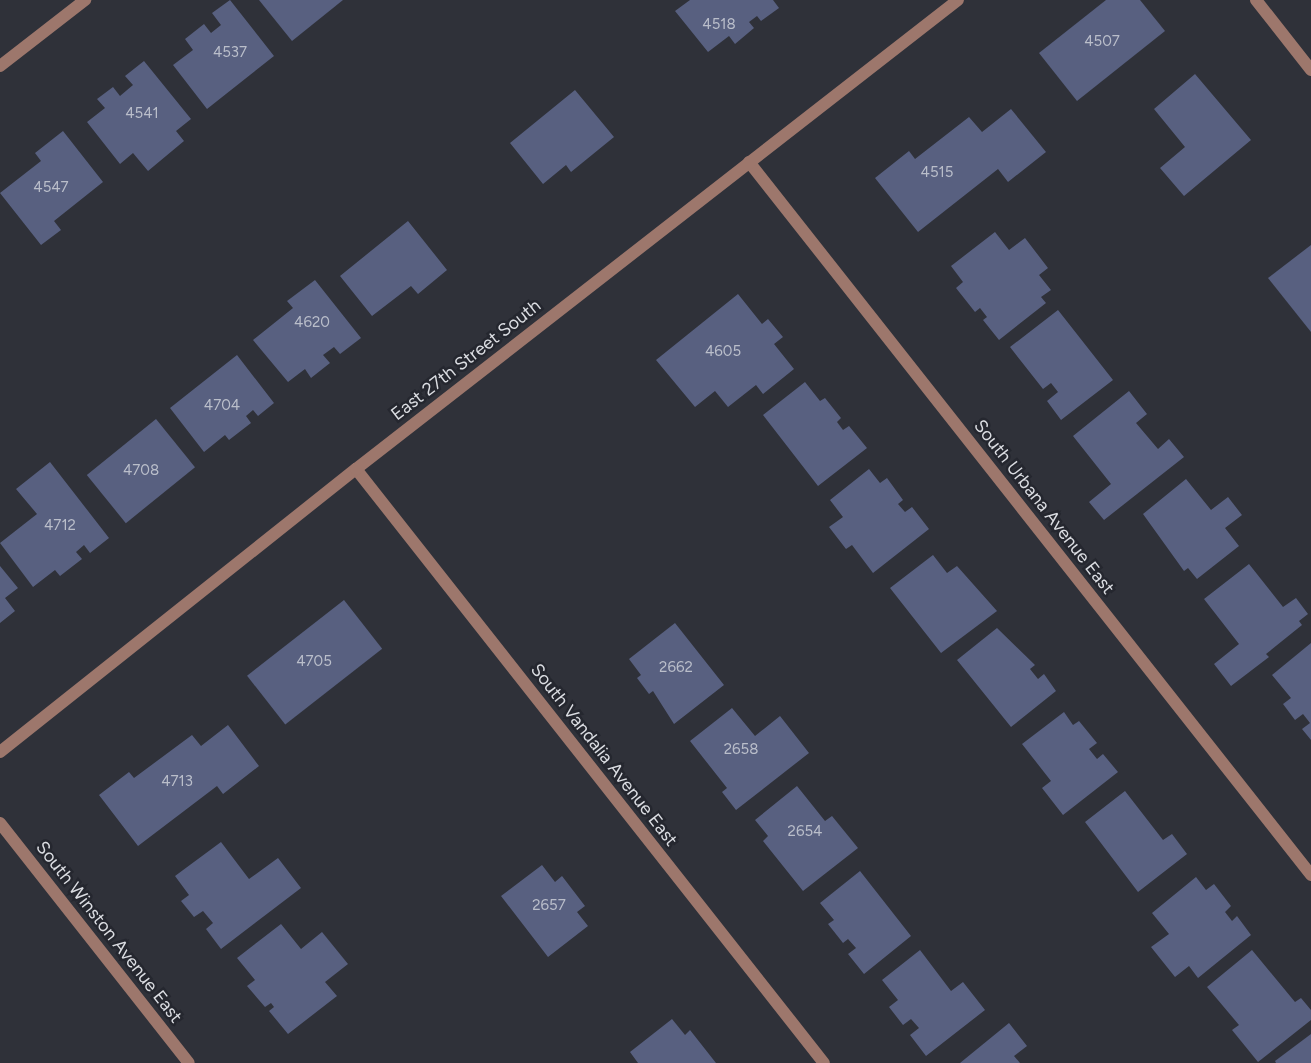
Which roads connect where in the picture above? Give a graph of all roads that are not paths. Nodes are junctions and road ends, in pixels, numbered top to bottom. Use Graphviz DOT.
graph roads {
  1 [pos="85,0"];
  2 [pos="958,0"];
  3 [pos="1256,0"];
  4 [pos="0,66"];
  5 [pos="1311,70"];
  6 [pos="749,162"];
  7 [pos="356,469"];
  8 [pos="0,752"];
  9 [pos="0,824"];
  10 [pos="1311,875"];
  11 [pos="189,1063"];
  12 [pos="824,1063"];
  1 -- 4 [label="street"];
  2 -- 6 [label="street, East 27th Street South"];
  3 -- 5 [label="street"];
  6 -- 7 [label="street, East 27th Street South"];
  6 -- 10 [label="street, South Urbana Avenue East"];
  7 -- 8 [label="street, East 27th Street South"];
  7 -- 12 [label="street, South Vandalia Avenue East"];
  9 -- 11 [label="street, South Winston Avenue East"];
}
